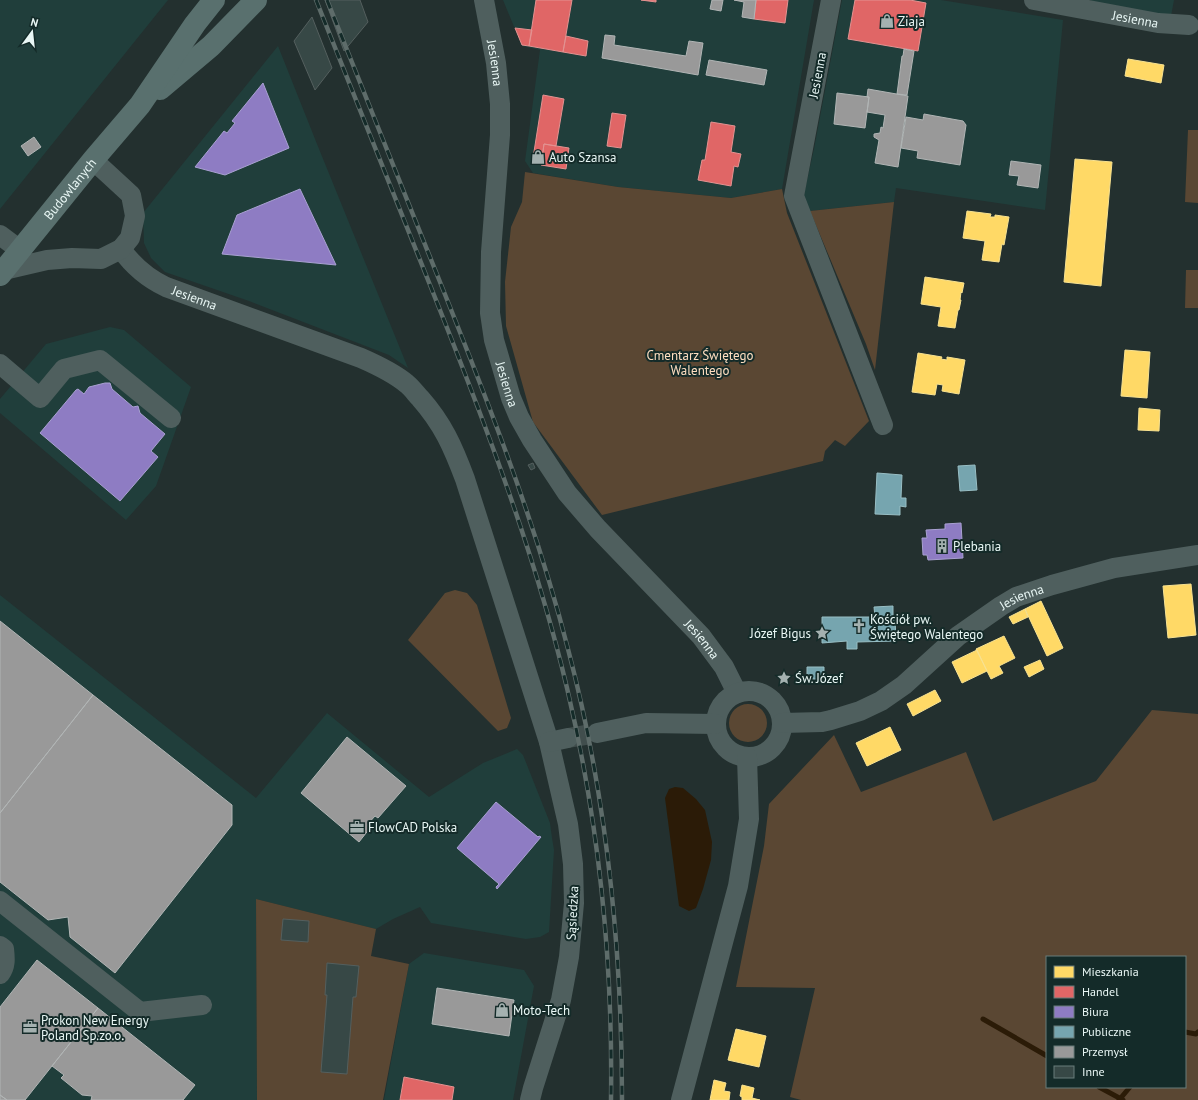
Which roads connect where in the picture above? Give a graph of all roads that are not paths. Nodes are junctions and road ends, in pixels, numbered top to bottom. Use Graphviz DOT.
graph roads {
  1 [pos="214,0"];
  2 [pos="256,0"];
  3 [pos="484,0"];
  4 [pos="831,0"];
  5 [pos="1034,0"];
  6 [pos="1190,25"];
  7 [pos="140,105"];
  8 [pos="93,160"];
  9 [pos="0,235"];
  10 [pos="121,249"];
  11 [pos="20,250"];
  12 [pos="2,272"];
  13 [pos="0,364"];
  14 [pos="171,418"];
  15 [pos="883,425"];
  16 [pos="1198,555"];
  17 [pos="737,693"];
  18 [pos="782,722"];
  19 [pos="715,724"];
  20 [pos="597,733"];
  21 [pos="568,738"];
  22 [pos="548,742"];
  23 [pos="747,757"];
  24 [pos="0,901"];
  25 [pos="0,946"];
  26 [pos="0,974"];
  27 [pos="202,1005"];
  28 [pos="530,1100"];
  29 [pos="681,1100"];
  1 -- 7 [label="main road, Budowlanych"];
  2 -- 7 [label="main road, Budowlanych"];
  3 -- 17 [label="street, Jesienna"];
  4 -- 15 [label="street, Jesienna"];
  5 -- 6 [label="street, Jesienna"];
  7 -- 8 [label="main road, Budowlanych"];
  8 -- 10 [label="street"];
  8 -- 11 [label="main road, Budowlanych"];
  9 -- 11 [label="street"];
  10 -- 12 [label="street"];
  10 -- 22 [label="street, Jesienna"];
  11 -- 12 [label="main road, Budowlanych"];
  13 -- 14 [label="street"];
  16 -- 18 [label="street, Jesienna"];
  17 -- 18 [label="street"];
  17 -- 19 [label="street"];
  18 -- 23 [label="street"];
  19 -- 20 [label="street"];
  19 -- 23 [label="street"];
  21 -- 22 [label="street"];
  22 -- 28 [label="street, Sąsiedzka"];
  23 -- 29 [label="street"];
  24 -- 27 [label="street"];
  25 -- 26 [label="street"];
}
